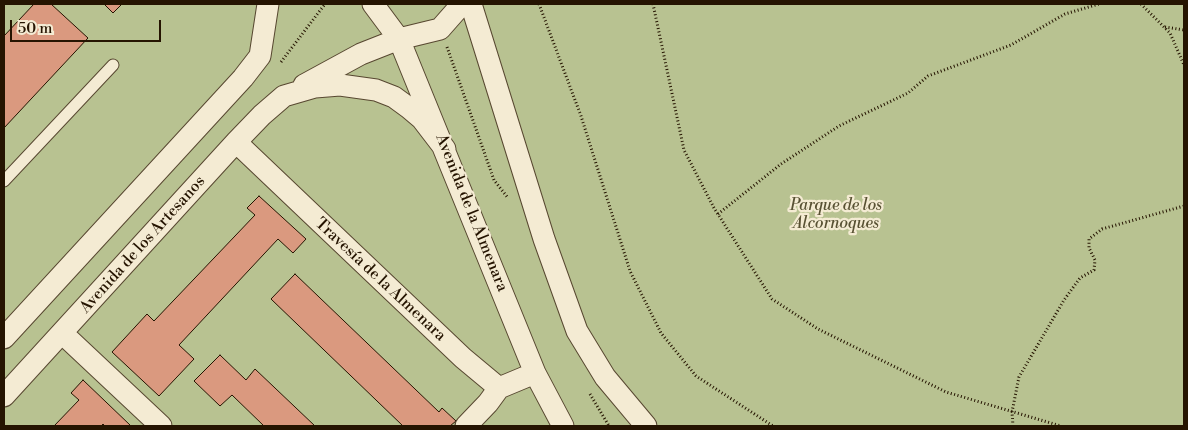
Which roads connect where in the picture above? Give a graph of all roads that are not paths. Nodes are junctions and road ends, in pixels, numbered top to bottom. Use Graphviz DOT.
graph roads {
  1 [pos="268,4"];
  2 [pos="280,4"];
  3 [pos="373,4"];
  4 [pos="462,4"];
  5 [pos="471,4"];
  6 [pos="400,39"];
  7 [pos="260,56"];
  8 [pos="113,65"];
  9 [pos="284,96"];
  10 [pos="236,142"];
  11 [pos="445,149"];
  12 [pos="4,181"];
  13 [pos="62,333"];
  14 [pos="4,338"];
  15 [pos="534,373"];
  16 [pos="499,388"];
  17 [pos="4,396"];
  18 [pos="161,426"];
  19 [pos="466,426"];
  20 [pos="562,426"];
  21 [pos="646,426"];
  1 -- 7 [label="street"];
  2 -- 7 [label="street"];
  3 -- 6 [label="street, Avenida de la Almenara"];
  4 -- 6 [label="street, Avenida de los Artesanos"];
  5 -- 21 [label="street"];
  6 -- 9 [label="street, Avenida de los Artesanos"];
  6 -- 11 [label="street, Avenida de la Almenara"];
  7 -- 14 [label="street"];
  8 -- 12 [label="lane"];
  9 -- 10 [label="street, Avenida de los Artesanos"];
  9 -- 11 [label="street, Avenida de los Artesanos"];
  10 -- 13 [label="street, Avenida de los Artesanos"];
  10 -- 16 [label="street, Travesía de la Almenara"];
  11 -- 15 [label="street, Avenida de la Almenara"];
  13 -- 17 [label="street, Avenida de los Artesanos"];
  13 -- 18 [label="street"];
  15 -- 16 [label="street"];
  15 -- 20 [label="street, Avenida de la Almenara"];
  16 -- 19 [label="street"];
}
